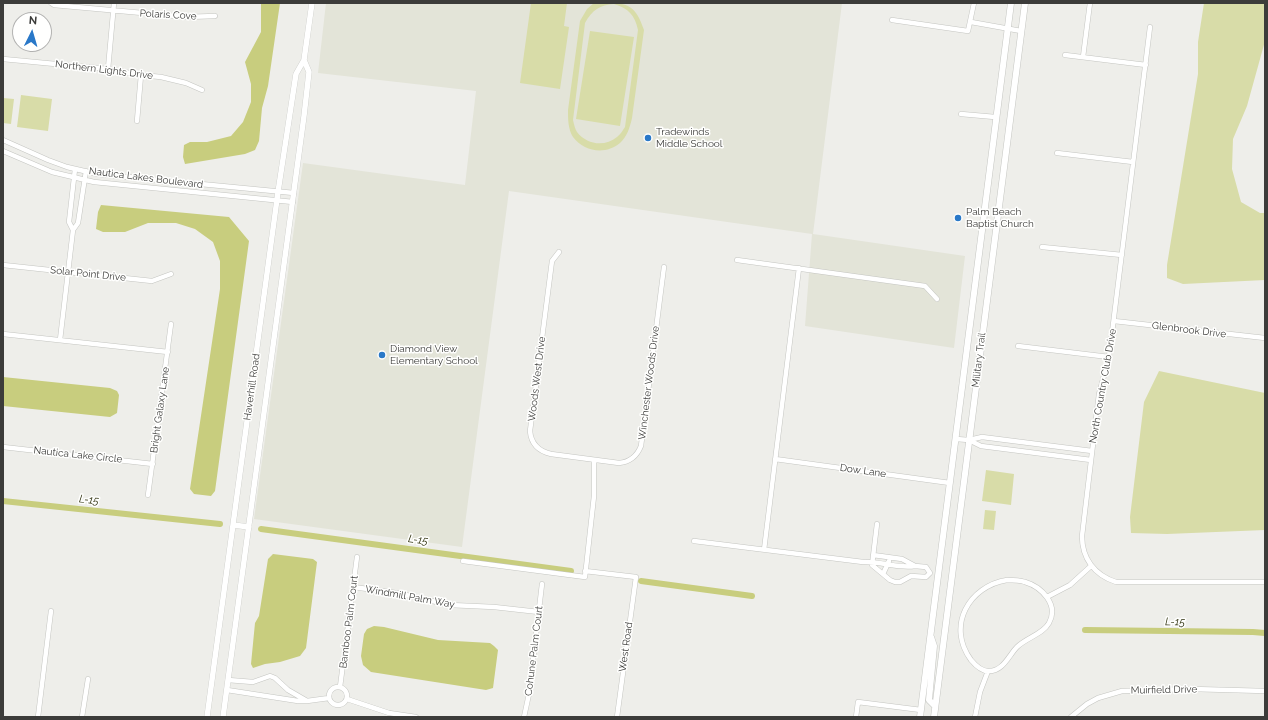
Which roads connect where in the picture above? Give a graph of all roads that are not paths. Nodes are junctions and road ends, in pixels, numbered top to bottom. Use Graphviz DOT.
graph roads {
  1 [pos="51,3"];
  2 [pos="114,3"];
  3 [pos="312,3"];
  4 [pos="974,3"];
  5 [pos="1011,3"];
  6 [pos="1025,3"];
  7 [pos="1090,3"];
  8 [pos="114,11"];
  9 [pos="215,16"];
  10 [pos="892,20"];
  11 [pos="971,22"];
  12 [pos="1150,27"];
  13 [pos="1007,29"];
  14 [pos="1021,31"];
  15 [pos="1065,55"];
  16 [pos="1083,57"];
  17 [pos="3,59"];
  18 [pos="304,60"];
  19 [pos="1146,65"];
  20 [pos="108,69"];
  21 [pos="141,75"];
  22 [pos="202,90"];
  23 [pos="961,114"];
  24 [pos="995,118"];
  25 [pos="137,121"];
  26 [pos="3,140"];
  27 [pos="3,151"];
  28 [pos="1057,153"];
  29 [pos="1134,162"];
  30 [pos="75,169"];
  31 [pos="86,171"];
  32 [pos="74,178"];
  33 [pos="84,180"];
  34 [pos="278,192"];
  35 [pos="294,193"];
  36 [pos="277,201"];
  37 [pos="293,202"];
  38 [pos="73,230"];
  39 [pos="1042,247"];
  40 [pos="558,252"];
  41 [pos="1122,255"];
  42 [pos="737,260"];
  43 [pos="3,265"];
  44 [pos="664,267"];
  45 [pos="799,268"];
  46 [pos="68,272"];
  47 [pos="171,274"];
  48 [pos="937,299"];
  49 [pos="1114,321"];
  50 [pos="171,324"];
  51 [pos="3,334"];
  52 [pos="1265,338"];
  53 [pos="60,340"];
  54 [pos="1018,346"];
  55 [pos="168,352"];
  56 [pos="1109,357"];
  57 [pos="956,439"];
  58 [pos="969,440"];
  59 [pos="3,448"];
  60 [pos="1092,451"];
  61 [pos="775,459"];
  62 [pos="594,460"];
  63 [pos="1091,460"];
  64 [pos="153,464"];
  65 [pos="950,483"];
  66 [pos="148,495"];
  67 [pos="877,524"];
  68 [pos="233,525"];
  69 [pos="249,527"];
  70 [pos="694,541"];
  71 [pos="764,550"];
  72 [pos="873,555"];
  73 [pos="357,557"];
  74 [pos="889,557"];
  75 [pos="463,560"];
  76 [pos="872,562"];
  77 [pos="888,564"];
  78 [pos="916,566"];
  79 [pos="1091,566"];
  80 [pos="586,571"];
  81 [pos="930,573"];
  82 [pos="883,574"];
  83 [pos="938,574"];
  84 [pos="1265,582"];
  85 [pos="542,584"];
  86 [pos="353,587"];
  87 [pos="1047,597"];
  88 [pos="51,611"];
  89 [pos="539,612"];
  90 [pos="930,635"];
  91 [pos="988,671"];
  92 [pos="88,679"];
  93 [pos="228,680"];
  94 [pos="340,687"];
  95 [pos="227,690"];
  96 [pos="1265,691"];
  97 [pos="329,698"];
  98 [pos="347,699"];
  99 [pos="307,701"];
  100 [pos="936,706"];
  101 [pos="921,710"];
  102 [pos="38,717"];
  103 [pos="82,717"];
  104 [pos="207,717"];
  105 [pos="223,717"];
  106 [pos="416,717"];
  107 [pos="524,717"];
  108 [pos="617,717"];
  109 [pos="856,717"];
  110 [pos="920,717"];
  111 [pos="926,717"];
  112 [pos="934,717"];
  113 [pos="975,717"];
  114 [pos="1071,717"];
  1 -- 8 [label="street, Polaris Cove"];
  2 -- 8 [label="street"];
  3 -- 18 [label="street, Haverhill Road"];
  4 -- 11 [label="street"];
  5 -- 13 [label="main road, Military Trail"];
  6 -- 14 [label="main road, Military Trail"];
  7 -- 16 [label="street"];
  8 -- 9 [label="street, Polaris Cove"];
  8 -- 20 [label="street"];
  10 -- 11 [label="street"];
  11 -- 13 [label="street"];
  12 -- 19 [label="street, North Country Club Drive"];
  13 -- 14 [label="street"];
  13 -- 24 [label="main road, Military Trail"];
  14 -- 58 [label="main road, Military Trail"];
  15 -- 16 [label="street"];
  16 -- 19 [label="street"];
  17 -- 20 [label="street, Northern Lights Drive"];
  18 -- 34 [label="street, Haverhill Road"];
  18 -- 35 [label="street, Haverhill Road"];
  19 -- 29 [label="street, North Country Club Drive"];
  20 -- 21 [label="street, Northern Lights Drive"];
  21 -- 22 [label="street, Northern Lights Drive"];
  21 -- 25 [label="street"];
  23 -- 24 [label="street"];
  24 -- 57 [label="main road, Military Trail"];
  26 -- 30 [label="street, Nautica Lakes Boulevard"];
  27 -- 32 [label="street, Nautica Lakes Boulevard"];
  28 -- 29 [label="street"];
  29 -- 41 [label="street, North Country Club Drive"];
  30 -- 31 [label="street, Nautica Lakes Boulevard"];
  30 -- 32 [label="street"];
  31 -- 33 [label="street"];
  31 -- 34 [label="street, Nautica Lakes Boulevard"];
  32 -- 33 [label="street, Nautica Lakes Boulevard"];
  32 -- 38 [label="street"];
  33 -- 36 [label="street, Nautica Lakes Boulevard"];
  33 -- 38 [label="street"];
  34 -- 35 [label="street, Nautica Lakes Boulevard"];
  34 -- 36 [label="street, Haverhill Road"];
  35 -- 37 [label="street, Haverhill Road"];
  36 -- 37 [label="street, Nautica Lakes Boulevard"];
  36 -- 68 [label="street, Haverhill Road"];
  37 -- 69 [label="street, Haverhill Road"];
  38 -- 46 [label="street"];
  39 -- 41 [label="street"];
  40 -- 62 [label="street, Woods West Drive"];
  41 -- 49 [label="street, North Country Club Drive"];
  42 -- 45 [label="street"];
  43 -- 46 [label="street, Solar Point Drive"];
  44 -- 62 [label="street, Winchester Woods Drive"];
  45 -- 48 [label="street"];
  45 -- 61 [label="street"];
  46 -- 47 [label="street, Solar Point Drive"];
  46 -- 53 [label="street"];
  49 -- 52 [label="street, Glenbrook Drive"];
  49 -- 56 [label="street, North Country Club Drive"];
  50 -- 55 [label="street, Bright Galaxy Lane"];
  51 -- 53 [label="street"];
  53 -- 55 [label="street"];
  54 -- 56 [label="street"];
  55 -- 64 [label="street, Bright Galaxy Lane"];
  56 -- 60 [label="street, North Country Club Drive"];
  57 -- 58 [label="street"];
  57 -- 65 [label="main road, Military Trail"];
  58 -- 60 [label="street"];
  58 -- 63 [label="street"];
  58 -- 100 [label="main road, Military Trail"];
  59 -- 64 [label="street, Nautica Lake Circle"];
  60 -- 63 [label="street, North Country Club Drive"];
  61 -- 65 [label="street, Dow Lane"];
  61 -- 71 [label="street"];
  62 -- 80 [label="street"];
  63 -- 79 [label="street, North Country Club Drive"];
  64 -- 66 [label="street, Bright Galaxy Lane"];
  65 -- 83 [label="main road, Military Trail"];
  67 -- 72 [label="street"];
  68 -- 69 [label="street"];
  68 -- 104 [label="street, Haverhill Road"];
  69 -- 93 [label="street, Haverhill Road"];
  70 -- 71 [label="street"];
  71 -- 76 [label="street"];
  72 -- 74 [label="street"];
  72 -- 76 [label="street"];
  73 -- 86 [label="street, Bamboo Palm Court"];
  74 -- 77 [label="street"];
  74 -- 78 [label="street"];
  75 -- 80 [label="street"];
  76 -- 77 [label="street"];
  76 -- 82 [label="street"];
  77 -- 78 [label="street"];
  77 -- 82 [label="street"];
  78 -- 81 [label="street"];
  79 -- 84 [label="street"];
  79 -- 87 [label="street"];
  80 -- 108 [label="street, West Road"];
  81 -- 82 [label="street"];
  81 -- 83 [label="street"];
  83 -- 90 [label="main road, Military Trail"];
  85 -- 89 [label="street, Cohune Palm Court"];
  86 -- 89 [label="street, Windmill Palm Way"];
  86 -- 94 [label="street, Bamboo Palm Court"];
  87 -- 91 [label="street"];
  87 -- 91 [label="street"];
  88 -- 102 [label="street"];
  89 -- 107 [label="street, Cohune Palm Court"];
  90 -- 100 [label="main road"];
  90 -- 101 [label="main road, Military Trail"];
  91 -- 113 [label="street"];
  92 -- 103 [label="street"];
  93 -- 95 [label="street, Haverhill Road"];
  93 -- 99 [label="street"];
  94 -- 97 [label="street"];
  94 -- 98 [label="street"];
  95 -- 99 [label="street"];
  95 -- 105 [label="street, Haverhill Road"];
  96 -- 114 [label="street, Muirfield Drive"];
  97 -- 98 [label="street"];
  97 -- 99 [label="street"];
  98 -- 106 [label="street"];
  100 -- 112 [label="main road, Military Trail"];
  101 -- 109 [label="street"];
  101 -- 110 [label="main road, Military Trail"];
  101 -- 111 [label="main road"];
}
